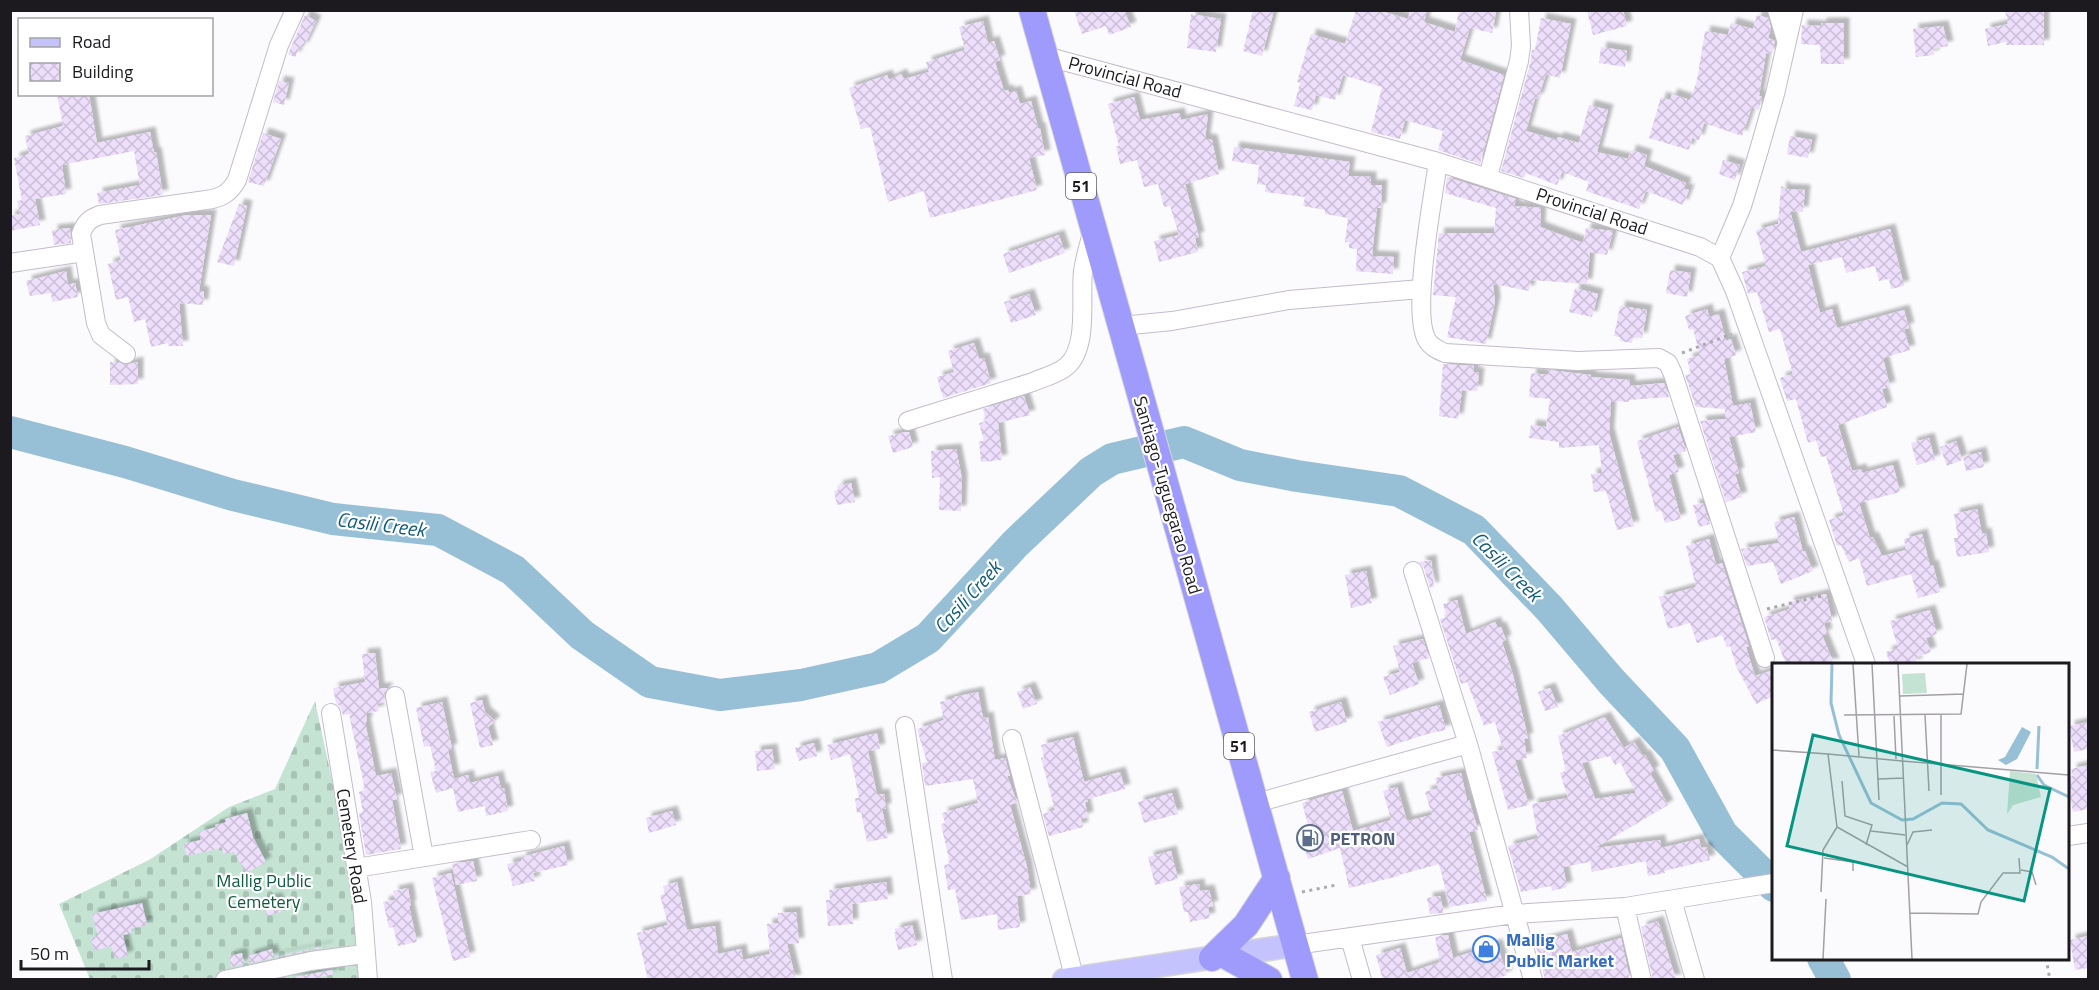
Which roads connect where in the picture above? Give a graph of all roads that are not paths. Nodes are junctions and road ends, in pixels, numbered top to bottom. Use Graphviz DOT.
graph roads {
  1 [pos="295,10"];
  2 [pos="1032,10"];
  3 [pos="1519,10"];
  4 [pos="1776,10"];
  5 [pos="1794,10"];
  6 [pos="1787,42"];
  7 [pos="1045,56"];
  8 [pos="1438,162"];
  9 [pos="1488,177"];
  10 [pos="1093,230"];
  11 [pos="84,252"];
  12 [pos="1720,258"];
  13 [pos="10,263"];
  14 [pos="1421,289"];
  15 [pos="1121,326"];
  16 [pos="126,354"];
  17 [pos="908,421"];
  18 [pos="1413,571"];
  19 [pos="1765,658"];
  20 [pos="1866,663"];
  21 [pos="395,696"];
  22 [pos="331,713"];
  23 [pos="905,726"];
  24 [pos="1012,739"];
  25 [pos="1468,744"];
  26 [pos="1256,803"];
  27 [pos="2088,833"];
  28 [pos="2069,836"];
  29 [pos="531,840"];
  30 [pos="424,857"];
  31 [pos="356,868"];
  32 [pos="1772,884"];
  33 [pos="1280,887"];
  34 [pos="1672,900"];
  35 [pos="1625,907"];
  36 [pos="1514,914"];
  37 [pos="1350,938"];
  38 [pos="1295,945"];
  39 [pos="364,954"];
  40 [pos="1219,957"];
  41 [pos="1071,979"];
  42 [pos="225,980"];
  43 [pos="368,980"];
  44 [pos="943,980"];
  45 [pos="1269,980"];
  46 [pos="1305,980"];
  47 [pos="1362,980"];
  48 [pos="1533,980"];
  49 [pos="1642,980"];
  50 [pos="1695,980"];
  1 -- 11 [label="street"];
  2 -- 7 [label="highway, Santiago-Tuguegarao Road / 51"];
  3 -- 9 [label="street"];
  4 -- 6 [label="street"];
  5 -- 6 [label="street"];
  6 -- 12 [label="street"];
  7 -- 8 [label="street, Provincial Road"];
  7 -- 10 [label="highway, Santiago-Tuguegarao Road / 51"];
  8 -- 9 [label="street, Provincial Road"];
  8 -- 14 [label="street"];
  9 -- 12 [label="street, Provincial Road"];
  10 -- 15 [label="highway, Santiago-Tuguegarao Road / 51"];
  10 -- 17 [label="street"];
  11 -- 13 [label="street"];
  11 -- 16 [label="street"];
  12 -- 20 [label="street"];
  14 -- 15 [label="street"];
  14 -- 19 [label="street"];
  15 -- 26 [label="highway, Santiago-Tuguegarao Road / 51"];
  18 -- 25 [label="street"];
  21 -- 30 [label="street"];
  22 -- 31 [label="street, Cemetery Road"];
  23 -- 44 [label="street"];
  24 -- 41 [label="street"];
  25 -- 26 [label="street"];
  25 -- 36 [label="street"];
  26 -- 33 [label="highway, Santiago-Tuguegarao Road / 51"];
  27 -- 28 [label="street"];
  29 -- 30 [label="street"];
  30 -- 31 [label="street"];
  31 -- 39 [label="street, Cemetery Road"];
  32 -- 34 [label="street"];
  33 -- 38 [label="highway, Santiago-Tuguegarao Road / 51"];
  33 -- 40 [label="highway"];
  34 -- 35 [label="street"];
  34 -- 50 [label="street"];
  35 -- 36 [label="street"];
  35 -- 49 [label="street"];
  36 -- 37 [label="street"];
  36 -- 48 [label="street"];
  37 -- 38 [label="street"];
  37 -- 47 [label="street"];
  38 -- 40 [label="main road"];
  38 -- 46 [label="highway, Santiago-Tuguegarao Road / 51"];
  39 -- 42 [label="street"];
  39 -- 43 [label="street, Cemetery Road"];
  40 -- 41 [label="main road"];
  40 -- 45 [label="highway"];
}
